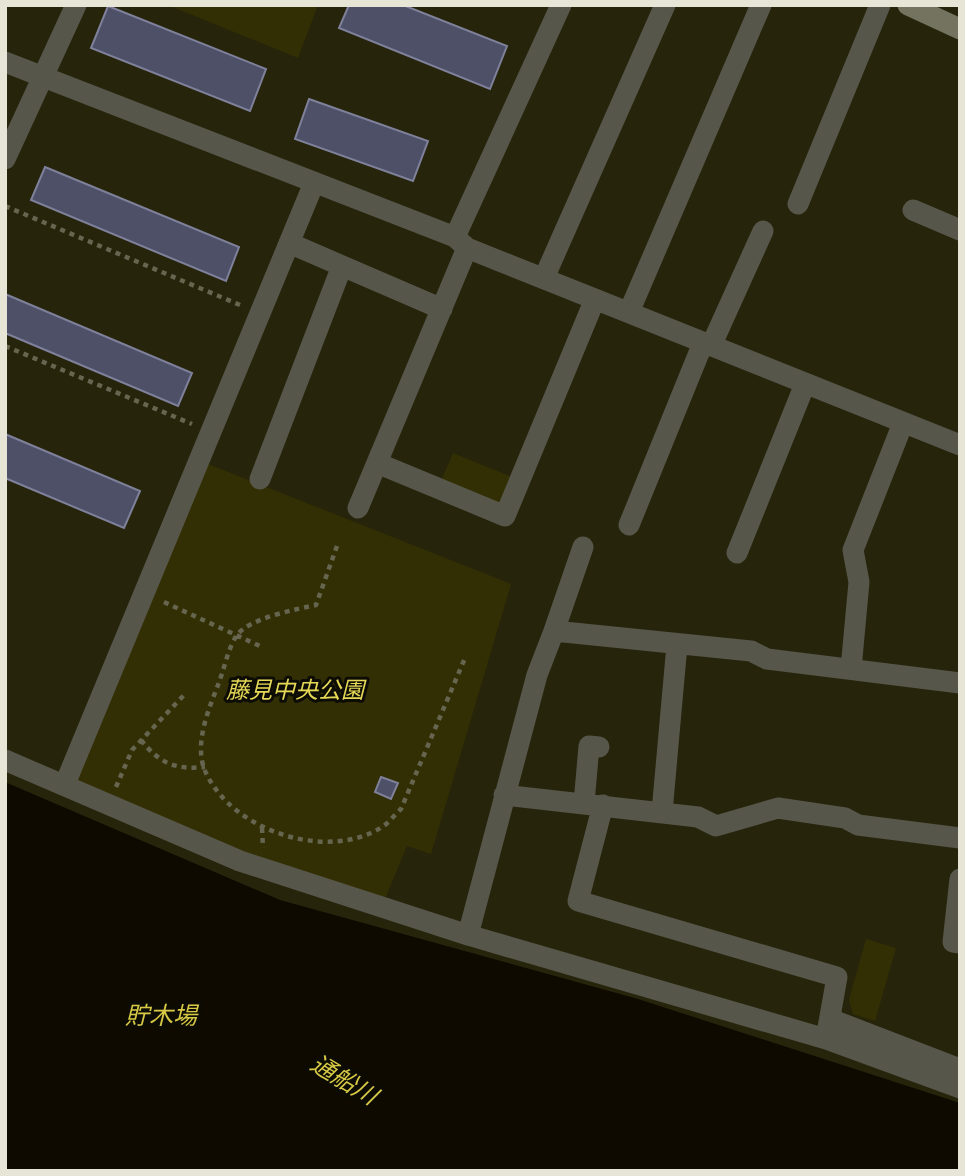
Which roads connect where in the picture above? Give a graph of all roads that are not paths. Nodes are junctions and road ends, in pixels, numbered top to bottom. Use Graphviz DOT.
graph roads {
  1 [pos="76,5"];
  2 [pos="561,5"];
  3 [pos="665,5"];
  4 [pos="761,5"];
  5 [pos="880,5"];
  6 [pos="908,5"];
  7 [pos="960,29"];
  8 [pos="5,62"];
  9 [pos="42,76"];
  10 [pos="5,159"];
  11 [pos="314,183"];
  12 [pos="798,204"];
  13 [pos="913,210"];
  14 [pos="960,230"];
  15 [pos="763,231"];
  16 [pos="461,242"];
  17 [pos="289,243"];
  18 [pos="342,266"];
  19 [pos="544,278"];
  20 [pos="594,299"];
  21 [pos="442,309"];
  22 [pos="629,312"];
  23 [pos="707,344"];
  24 [pos="805,384"];
  25 [pos="903,424"];
  26 [pos="960,445"];
  27 [pos="377,463"];
  28 [pos="260,479"];
  29 [pos="358,508"];
  30 [pos="629,525"];
  31 [pos="583,547"];
  32 [pos="737,553"];
  33 [pos="554,631"];
  34 [pos="677,645"];
  35 [pos="851,669"];
  36 [pos="960,682"];
  37 [pos="599,747"];
  38 [pos="5,760"];
  39 [pos="65,784"];
  40 [pos="504,795"];
  41 [pos="593,804"];
  42 [pos="662,811"];
  43 [pos="960,838"];
  44 [pos="960,879"];
  45 [pos="468,935"];
  46 [pos="960,943"];
  47 [pos="828,1029"];
  48 [pos="960,1069"];
  49 [pos="960,1087"];
  1 -- 9 [label="street"];
  2 -- 16 [label="street"];
  3 -- 19 [label="street"];
  4 -- 22 [label="street"];
  5 -- 12 [label="street"];
  6 -- 7 [label="street"];
  8 -- 9 [label="street"];
  9 -- 10 [label="street"];
  9 -- 11 [label="street"];
  11 -- 16 [label="street"];
  11 -- 17 [label="street"];
  13 -- 14 [label="street"];
  15 -- 23 [label="street"];
  16 -- 19 [label="street"];
  16 -- 21 [label="street"];
  17 -- 18 [label="street"];
  17 -- 39 [label="street"];
  18 -- 21 [label="street"];
  18 -- 28 [label="street"];
  19 -- 20 [label="street"];
  20 -- 22 [label="street"];
  20 -- 27 [label="street"];
  21 -- 27 [label="street"];
  22 -- 23 [label="street"];
  23 -- 24 [label="street"];
  23 -- 30 [label="street"];
  24 -- 25 [label="street"];
  24 -- 32 [label="street"];
  25 -- 26 [label="street"];
  25 -- 35 [label="street"];
  27 -- 29 [label="street"];
  31 -- 33 [label="street"];
  33 -- 34 [label="street"];
  33 -- 40 [label="street"];
  34 -- 35 [label="street"];
  34 -- 42 [label="street"];
  35 -- 36 [label="street"];
  37 -- 41 [label="street"];
  38 -- 39 [label="street"];
  39 -- 45 [label="street"];
  40 -- 41 [label="street"];
  40 -- 45 [label="street"];
  41 -- 42 [label="street"];
  41 -- 47 [label="street"];
  42 -- 43 [label="street"];
  44 -- 46 [label="street"];
  45 -- 47 [label="street"];
  47 -- 48 [label="street"];
  47 -- 49 [label="street"];
}
